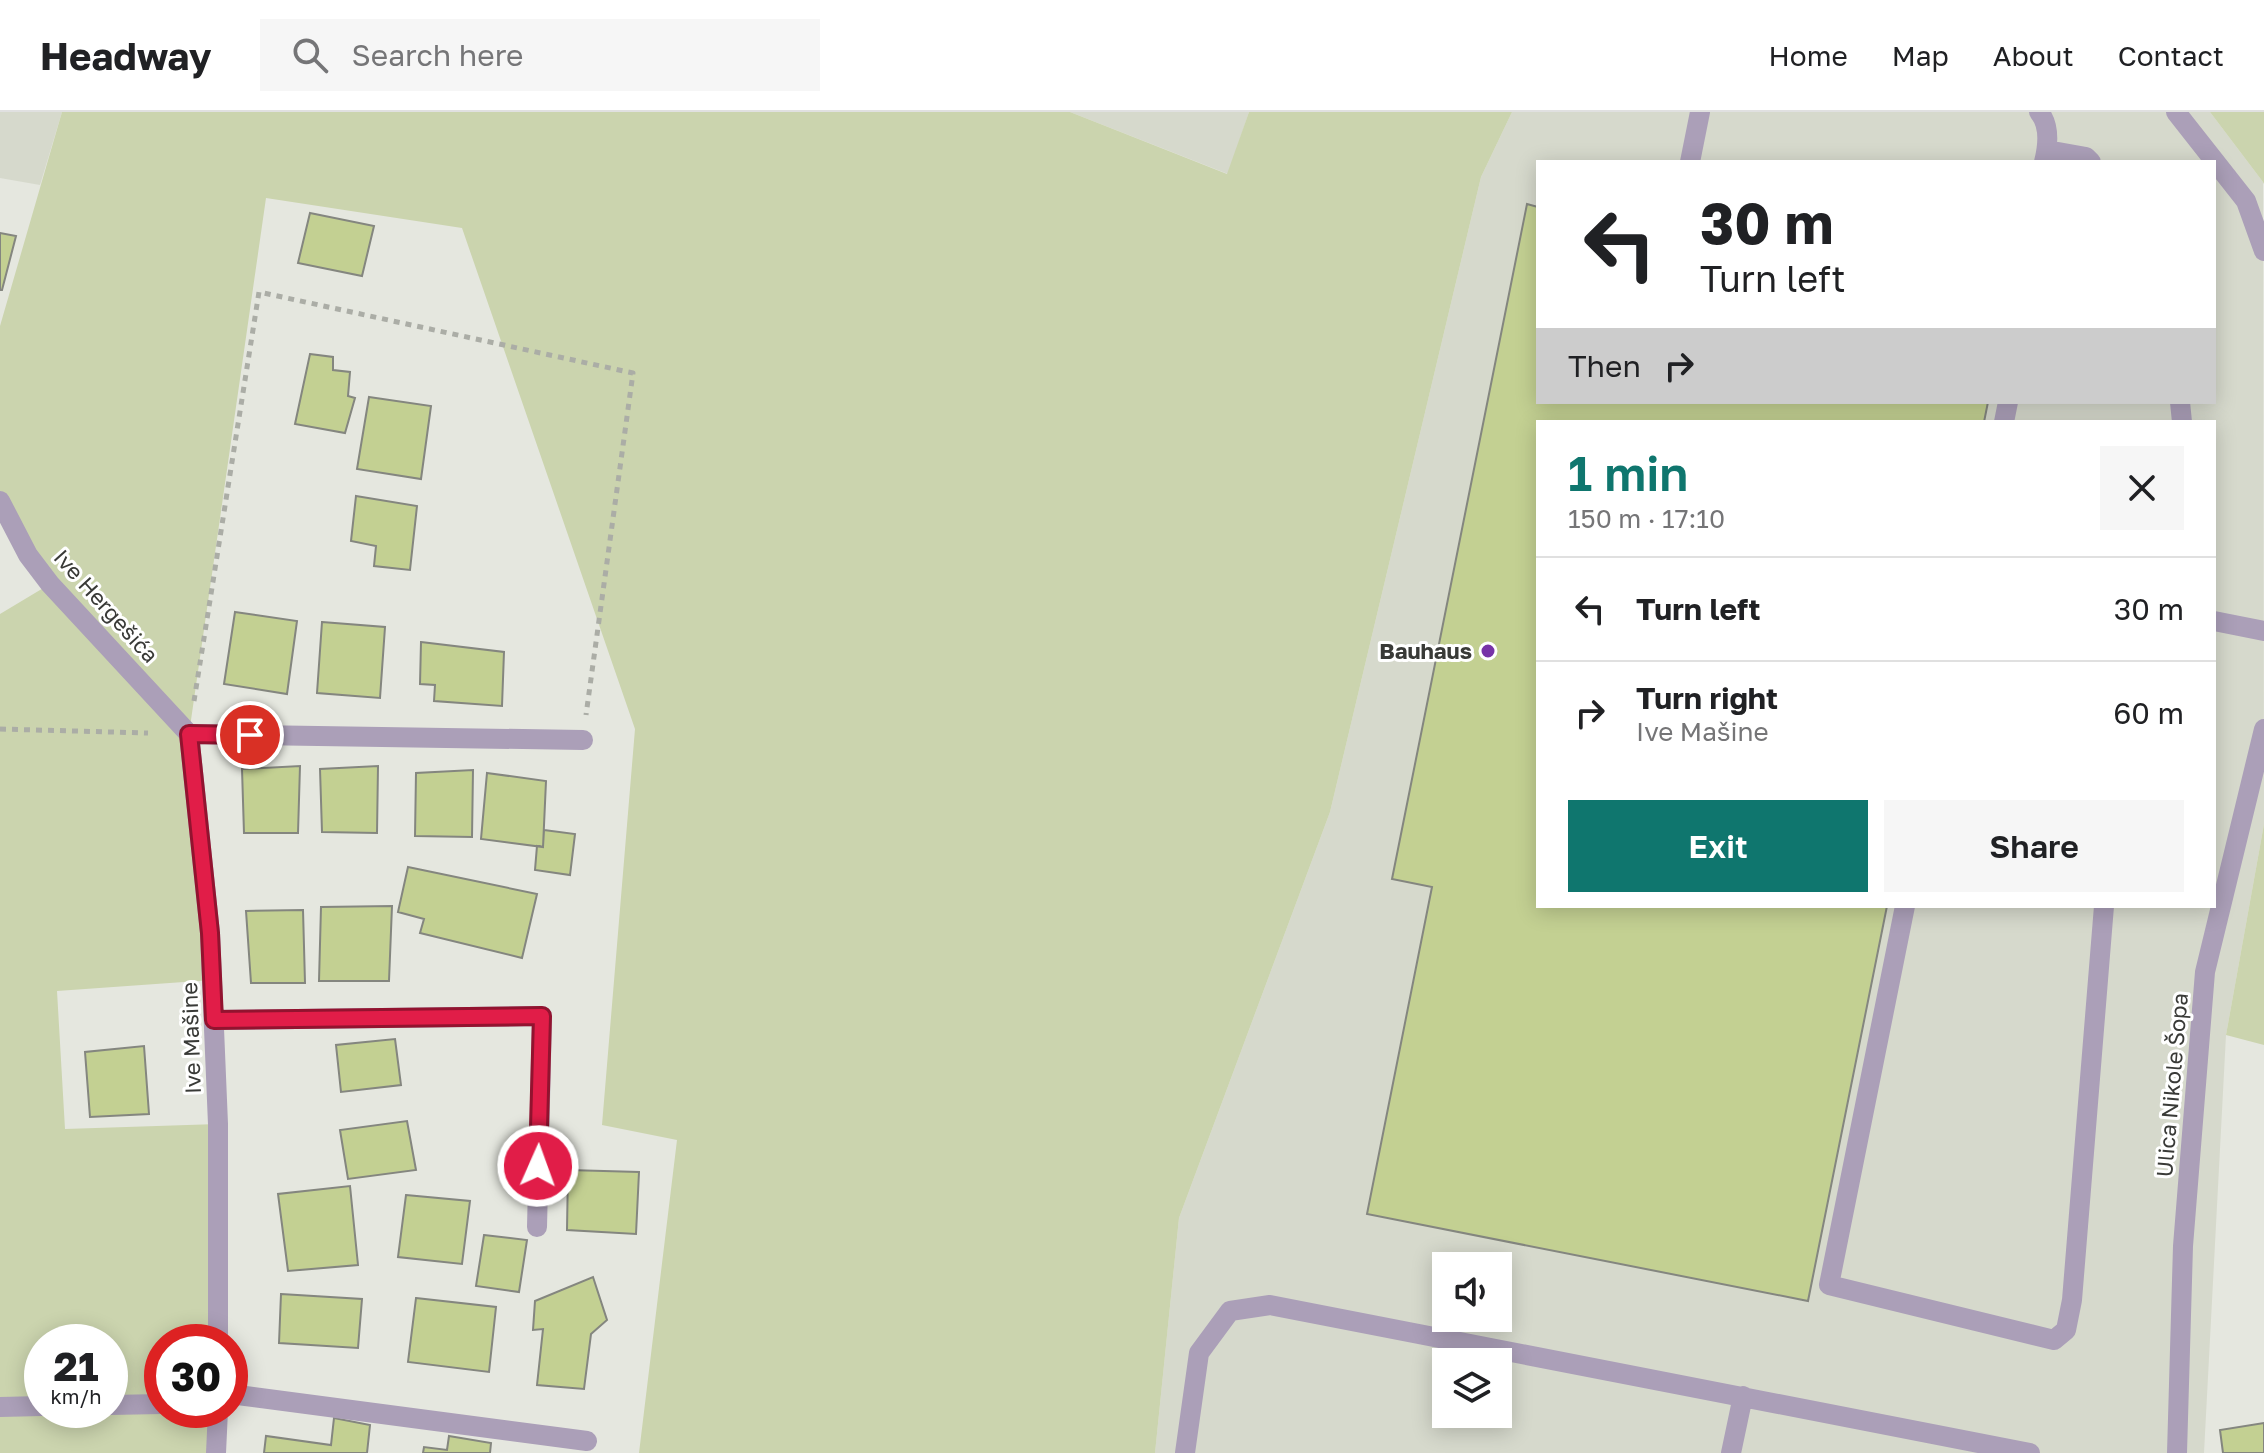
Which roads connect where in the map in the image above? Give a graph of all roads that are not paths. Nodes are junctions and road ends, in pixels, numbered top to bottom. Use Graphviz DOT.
graph roads {
  1 [pos="1700,112"];
  2 [pos="2039,112"];
  3 [pos="2176,112"];
  4 [pos="2045,156"];
  5 [pos="1690,160"];
  6 [pos="2089,160"];
  7 [pos="2214,160"];
  8 [pos="2216,163"];
  9 [pos="2264,251"];
  10 [pos="0,501"];
  11 [pos="2216,621"];
  12 [pos="2264,631"];
  13 [pos="2264,729"];
  14 [pos="189,734"];
  15 [pos="583,740"];
  16 [pos="1905,908"];
  17 [pos="2104,908"];
  18 [pos="214,1020"];
  19 [pos="537,1227"];
  20 [pos="218,1324"];
  21 [pos="248,1396"];
  22 [pos="1743,1396"];
  23 [pos="24,1406"];
  24 [pos="0,1407"];
  25 [pos="217,1428"];
  26 [pos="587,1441"];
  27 [pos="216,1453"];
  28 [pos="1185,1453"];
  29 [pos="1731,1453"];
  30 [pos="2030,1453"];
  31 [pos="2177,1453"];
  1 -- 5 [label="street"];
  2 -- 4 [label="street"];
  3 -- 7 [label="street"];
  4 -- 6 [label="street"];
  8 -- 9 [label="street"];
  10 -- 14 [label="street, Ive Hergešića"];
  11 -- 12 [label="street"];
  13 -- 31 [label="street, Ulica Nikole Šopa"];
  14 -- 15 [label="street"];
  14 -- 18 [label="street, Ive Mašine"];
  16 -- 17 [label="street"];
  18 -- 19 [label="street"];
  18 -- 20 [label="street, Ive Mašine"];
  21 -- 26 [label="street"];
  22 -- 28 [label="street"];
  22 -- 29 [label="street"];
  22 -- 30 [label="street"];
  23 -- 24 [label="street"];
  25 -- 27 [label="street"];
}
